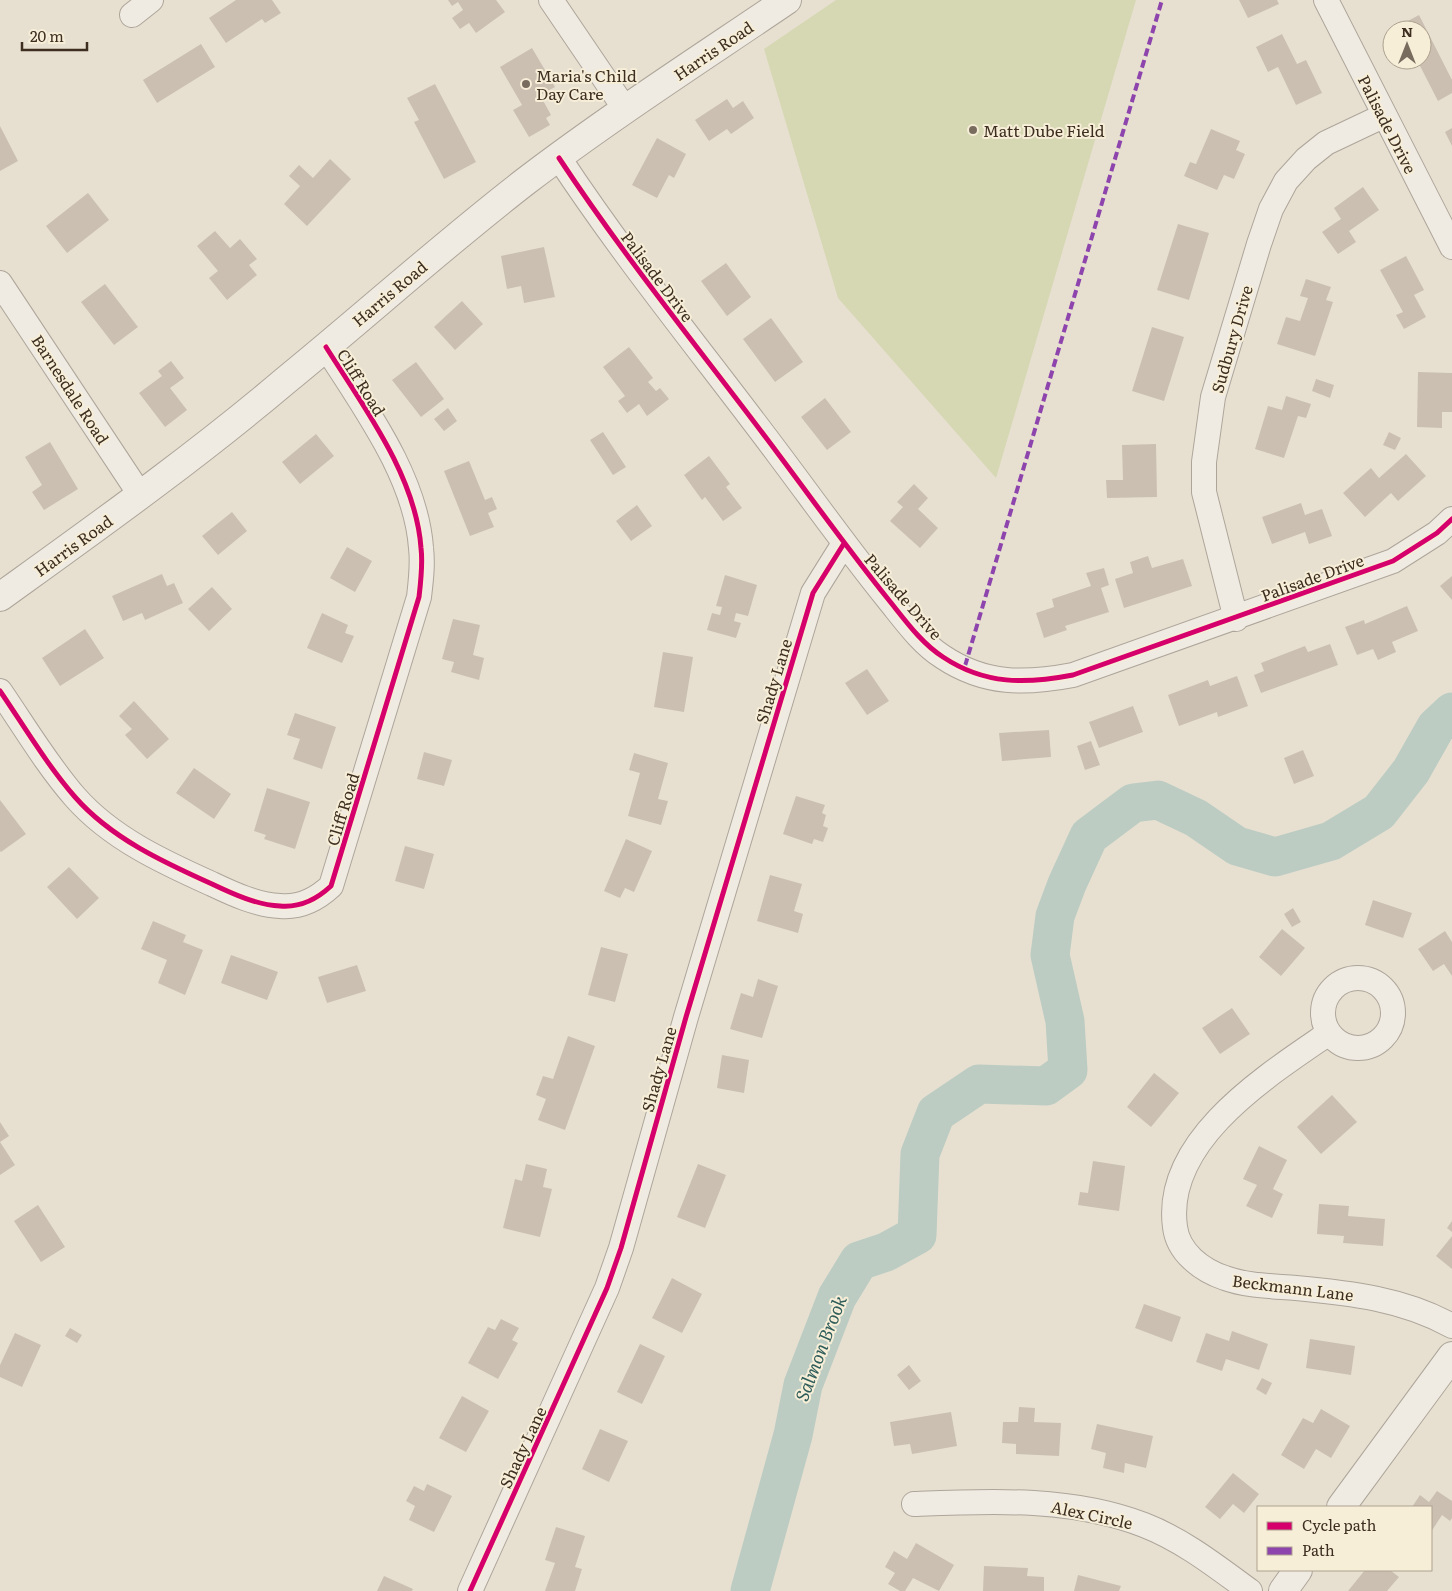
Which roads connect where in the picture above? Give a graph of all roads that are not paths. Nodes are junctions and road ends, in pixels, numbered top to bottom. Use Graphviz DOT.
graph roads {
  1 [pos="151,0"];
  2 [pos="551,0"];
  3 [pos="787,0"];
  4 [pos="1326,0"];
  5 [pos="132,15"];
  6 [pos="625,110"];
  7 [pos="1384,116"];
  8 [pos="559,158"];
  9 [pos="1452,247"];
  10 [pos="0,283"];
  11 [pos="326,347"];
  12 [pos="141,496"];
  13 [pos="1452,519"];
  14 [pos="844,545"];
  15 [pos="0,597"];
  16 [pos="1236,618"];
  17 [pos="0,691"];
  18 [pos="1329,1033"];
  19 [pos="1452,1326"];
  20 [pos="1452,1356"];
  21 [pos="914,1504"];
  22 [pos="1342,1506"];
  23 [pos="1297,1571"];
  24 [pos="470,1591"];
  25 [pos="1250,1591"];
  26 [pos="1283,1591"];
  1 -- 5 [label="street"];
  2 -- 6 [label="street"];
  3 -- 6 [label="street, Harris Road"];
  4 -- 7 [label="street, Palisade Drive"];
  6 -- 8 [label="street, Harris Road"];
  7 -- 9 [label="street, Palisade Drive"];
  7 -- 16 [label="street, Sudbury Drive"];
  8 -- 11 [label="street, Harris Road"];
  8 -- 14 [label="street, Palisade Drive"];
  10 -- 12 [label="street, Barnesdale Road"];
  11 -- 12 [label="street, Harris Road"];
  11 -- 17 [label="street, Cliff Road"];
  12 -- 15 [label="street, Harris Road"];
  13 -- 16 [label="street, Palisade Drive"];
  14 -- 16 [label="street, Palisade Drive"];
  14 -- 24 [label="street, Shady Lane"];
  18 -- 19 [label="street, Beckmann Lane"];
  20 -- 22 [label="street"];
  21 -- 25 [label="street, Alex Circle"];
  23 -- 26 [label="street"];
}
